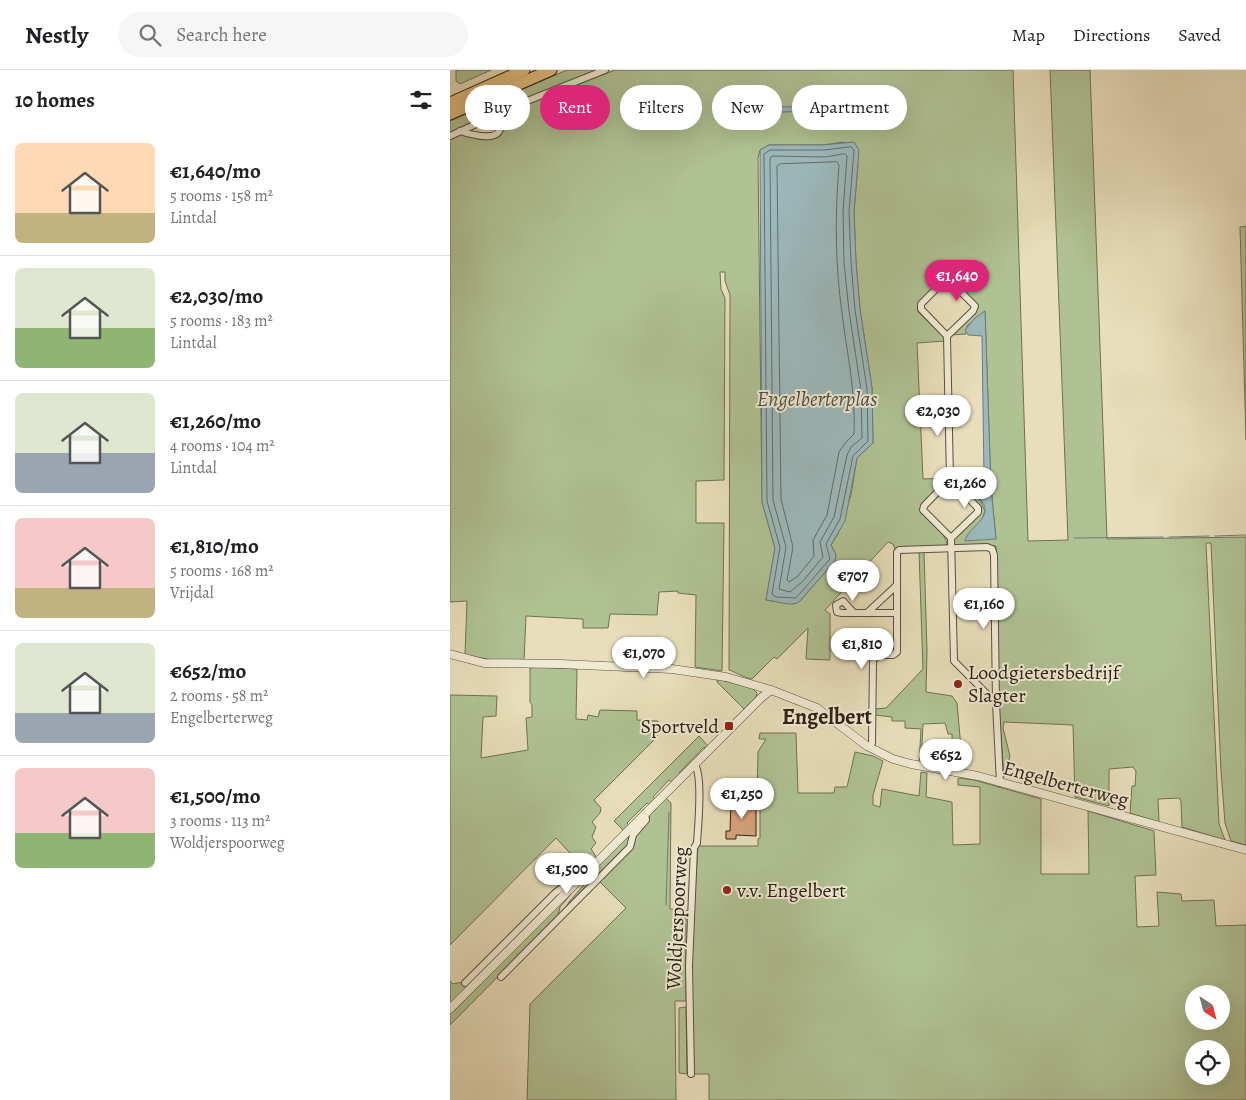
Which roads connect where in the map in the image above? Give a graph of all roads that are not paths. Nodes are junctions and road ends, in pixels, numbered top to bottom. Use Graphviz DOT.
graph roads {
  1 [pos="524,70"];
  2 [pos="550,70"];
  3 [pos="605,70"];
  4 [pos="530,101"];
  5 [pos="450,103"];
  6 [pos="450,114"];
  7 [pos="465,129"];
  8 [pos="499,130"];
  9 [pos="460,131"];
  10 [pos="450,136"];
  11 [pos="947,336"];
  12 [pos="950,479"];
  13 [pos="951,538"];
  14 [pos="951,548"];
  15 [pos="897,585"];
  16 [pos="854,613"];
  17 [pos="868,613"];
  18 [pos="897,613"];
  19 [pos="450,654"];
  20 [pos="759,686"];
  21 [pos="771,690"];
  22 [pos="761,698"];
  23 [pos="996,703"];
  24 [pos="870,747"];
  25 [pos="695,764"];
  26 [pos="1000,782"];
  27 [pos="645,814"];
  28 [pos="1246,850"];
  29 [pos="581,879"];
  30 [pos="501,977"];
  31 [pos="465,983"];
  32 [pos="450,1009"];
  33 [pos="690,1074"];
  1 -- 5 [label="highway"];
  2 -- 6 [label="highway"];
  3 -- 4 [label="street"];
  7 -- 9 [label="street"];
  8 -- 9 [label="street"];
  9 -- 10 [label="street"];
  11 -- 11 [label="street"];
  11 -- 12 [label="street"];
  12 -- 13 [label="street"];
  12 -- 13 [label="street"];
  13 -- 14 [label="street"];
  14 -- 15 [label="street"];
  14 -- 23 [label="street"];
  14 -- 23 [label="street"];
  15 -- 17 [label="street"];
  15 -- 18 [label="street"];
  16 -- 17 [label="street"];
  17 -- 18 [label="street"];
  18 -- 24 [label="street"];
  19 -- 20 [label="street, Engelberterweg"];
  20 -- 21 [label="street, Engelberterweg"];
  20 -- 22 [label="street"];
  21 -- 22 [label="street"];
  21 -- 24 [label="street, Engelberterweg"];
  22 -- 25 [label="street"];
  23 -- 26 [label="street"];
  24 -- 26 [label="street, Engelberterweg"];
  25 -- 27 [label="street"];
  25 -- 33 [label="street, Woldjerspoorweg"];
  26 -- 28 [label="street, Engelberterweg"];
  27 -- 29 [label="street"];
  27 -- 30 [label="street"];
  29 -- 31 [label="street"];
  29 -- 32 [label="street"];
}
